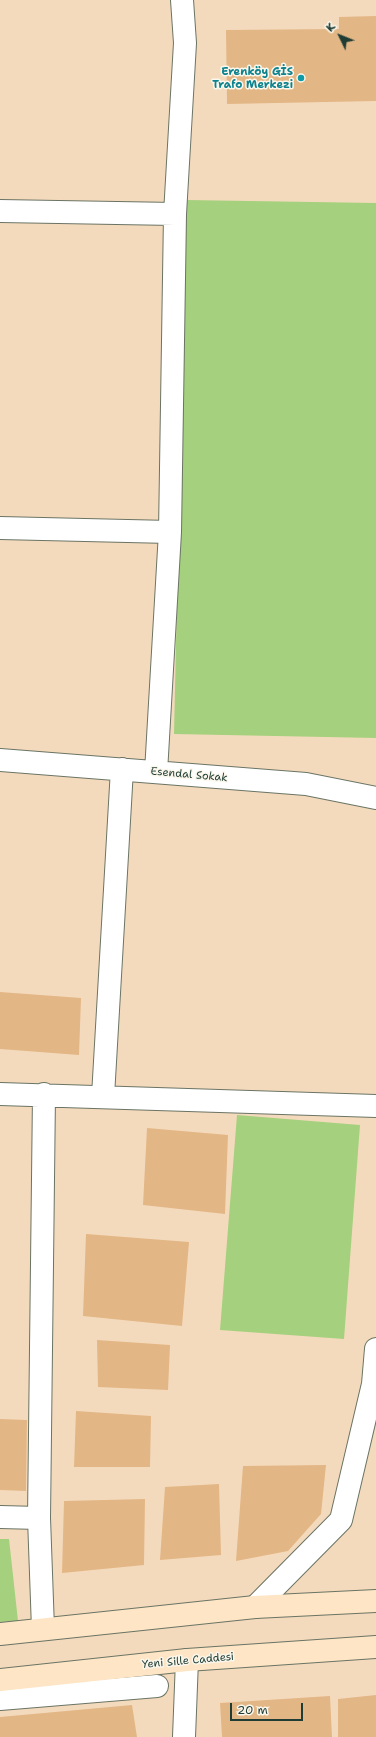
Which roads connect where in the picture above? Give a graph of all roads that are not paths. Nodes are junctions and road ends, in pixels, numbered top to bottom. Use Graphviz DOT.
graph roads {
  1 [pos="182,0"];
  2 [pos="0,211"];
  3 [pos="175,214"];
  4 [pos="0,528"];
  5 [pos="170,532"];
  6 [pos="0,760"];
  7 [pos="122,769"];
  8 [pos="156,772"];
  9 [pos="376,798"];
  10 [pos="0,1094"];
  11 [pos="44,1094"];
  12 [pos="103,1096"];
  13 [pos="376,1106"];
  14 [pos="376,1349"];
  15 [pos="374,1390"];
  16 [pos="0,1517"];
  17 [pos="39,1518"];
  18 [pos="376,1601"];
  19 [pos="255,1607"];
  20 [pos="43,1629"];
  21 [pos="0,1634"];
  22 [pos="376,1647"];
  23 [pos="187,1660"];
  24 [pos="0,1680"];
  25 [pos="157,1686"];
  26 [pos="0,1699"];
  27 [pos="184,1737"];
  1 -- 3 [label="street"];
  2 -- 3 [label="street"];
  3 -- 5 [label="street"];
  4 -- 5 [label="street"];
  5 -- 8 [label="street"];
  6 -- 7 [label="street, Esendal Sokak"];
  7 -- 8 [label="street, Esendal Sokak"];
  7 -- 12 [label="street"];
  8 -- 9 [label="street, Esendal Sokak"];
  10 -- 11 [label="street"];
  11 -- 12 [label="street"];
  11 -- 17 [label="street"];
  12 -- 13 [label="street"];
  14 -- 15 [label="street"];
  15 -- 19 [label="street"];
  16 -- 17 [label="street"];
  17 -- 20 [label="street"];
  18 -- 19 [label="main road"];
  19 -- 20 [label="main road"];
  20 -- 21 [label="main road"];
  22 -- 23 [label="main road, Yeni Sille Caddesi"];
  23 -- 24 [label="main road, Yeni Sille Caddesi"];
  23 -- 27 [label="street"];
  25 -- 26 [label="street"];
}
